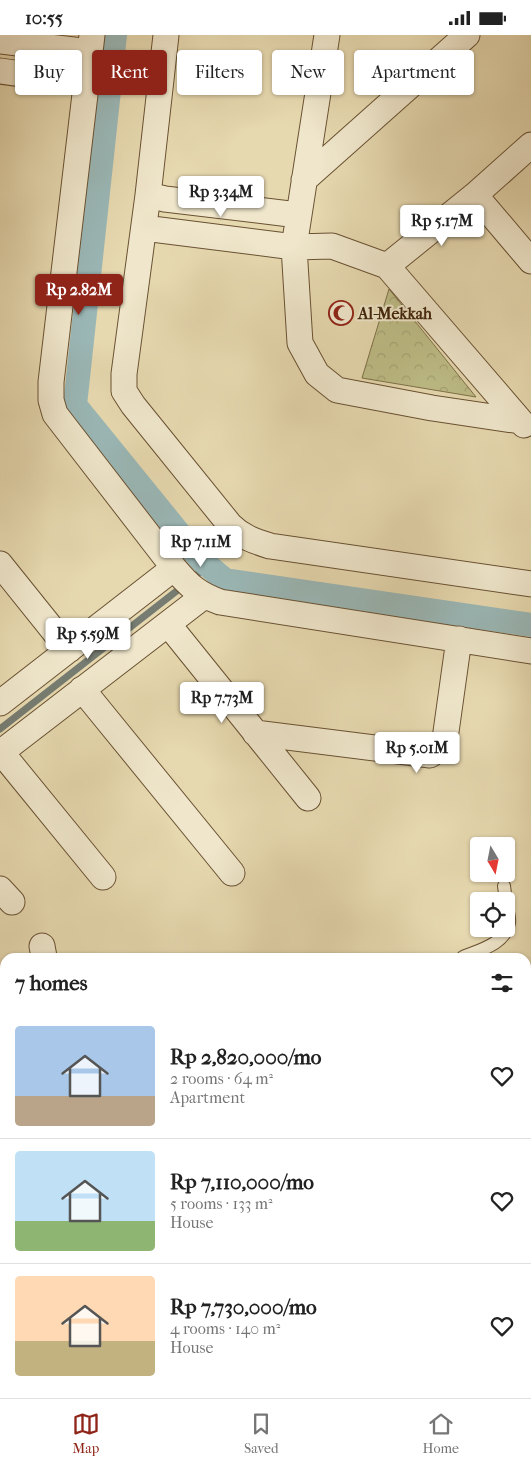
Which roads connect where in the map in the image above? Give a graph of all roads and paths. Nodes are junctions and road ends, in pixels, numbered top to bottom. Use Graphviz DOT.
graph roads {
  1 [pos="166,35"];
  2 [pos="327,35"];
  3 [pos="468,35"];
  4 [pos="0,41"];
  5 [pos="91,44"];
  6 [pos="0,71"];
  7 [pos="87,83"];
  8 [pos="531,145"];
  9 [pos="304,180"];
  10 [pos="148,195"];
  11 [pos="475,195"];
  12 [pos="298,215"];
  13 [pos="144,228"];
  14 [pos="294,247"];
  15 [pos="531,261"];
  16 [pos="387,266"];
  17 [pos="525,427"];
  18 [pos="0,564"];
  19 [pos="174,568"];
  20 [pos="531,584"];
  21 [pos="204,596"];
  22 [pos="168,624"];
  23 [pos="459,639"];
  24 [pos="69,650"];
  25 [pos="531,651"];
  26 [pos="82,689"];
  27 [pos="0,703"];
  28 [pos="255,733"];
  29 [pos="0,753"];
  30 [pos="308,798"];
  31 [pos="232,873"];
  32 [pos="103,877"];
  33 [pos="504,887"];
  34 [pos="505,892"];
  35 [pos="502,937"];
  36 [pos="473,953"];
  37 [pos="531,1100"];
  38 [pos="531,1111"];
  1 -- 10 [label="street"];
  2 -- 9 [label="street"];
  3 -- 9 [label="street"];
  4 -- 5 [label="street"];
  5 -- 7 [label="street"];
  6 -- 7 [label="street"];
  7 -- 19 [label="street"];
  8 -- 11 [label="street"];
  9 -- 12 [label="street"];
  10 -- 12 [label="street"];
  10 -- 13 [label="street"];
  11 -- 15 [label="street"];
  11 -- 16 [label="street"];
  12 -- 14 [label="street"];
  13 -- 14 [label="street"];
  13 -- 20 [label="street"];
  14 -- 16 [label="street"];
  14 -- 17 [label="street"];
  16 -- 17 [label="street"];
  18 -- 24 [label="street"];
  19 -- 21 [label="street"];
  19 -- 24 [label="street"];
  21 -- 22 [label="street"];
  21 -- 23 [label="street"];
  22 -- 26 [label="street"];
  22 -- 28 [label="street"];
  23 -- 25 [label="street"];
  23 -- 28 [label="street"];
  24 -- 27 [label="street"];
  26 -- 29 [label="street"];
  26 -- 31 [label="street"];
  28 -- 30 [label="street"];
  29 -- 32 [label="street"];
  33 -- 34 [label="lane"];
  35 -- 36 [label="lane"];
  37 -- 38 [label="street"];
}
